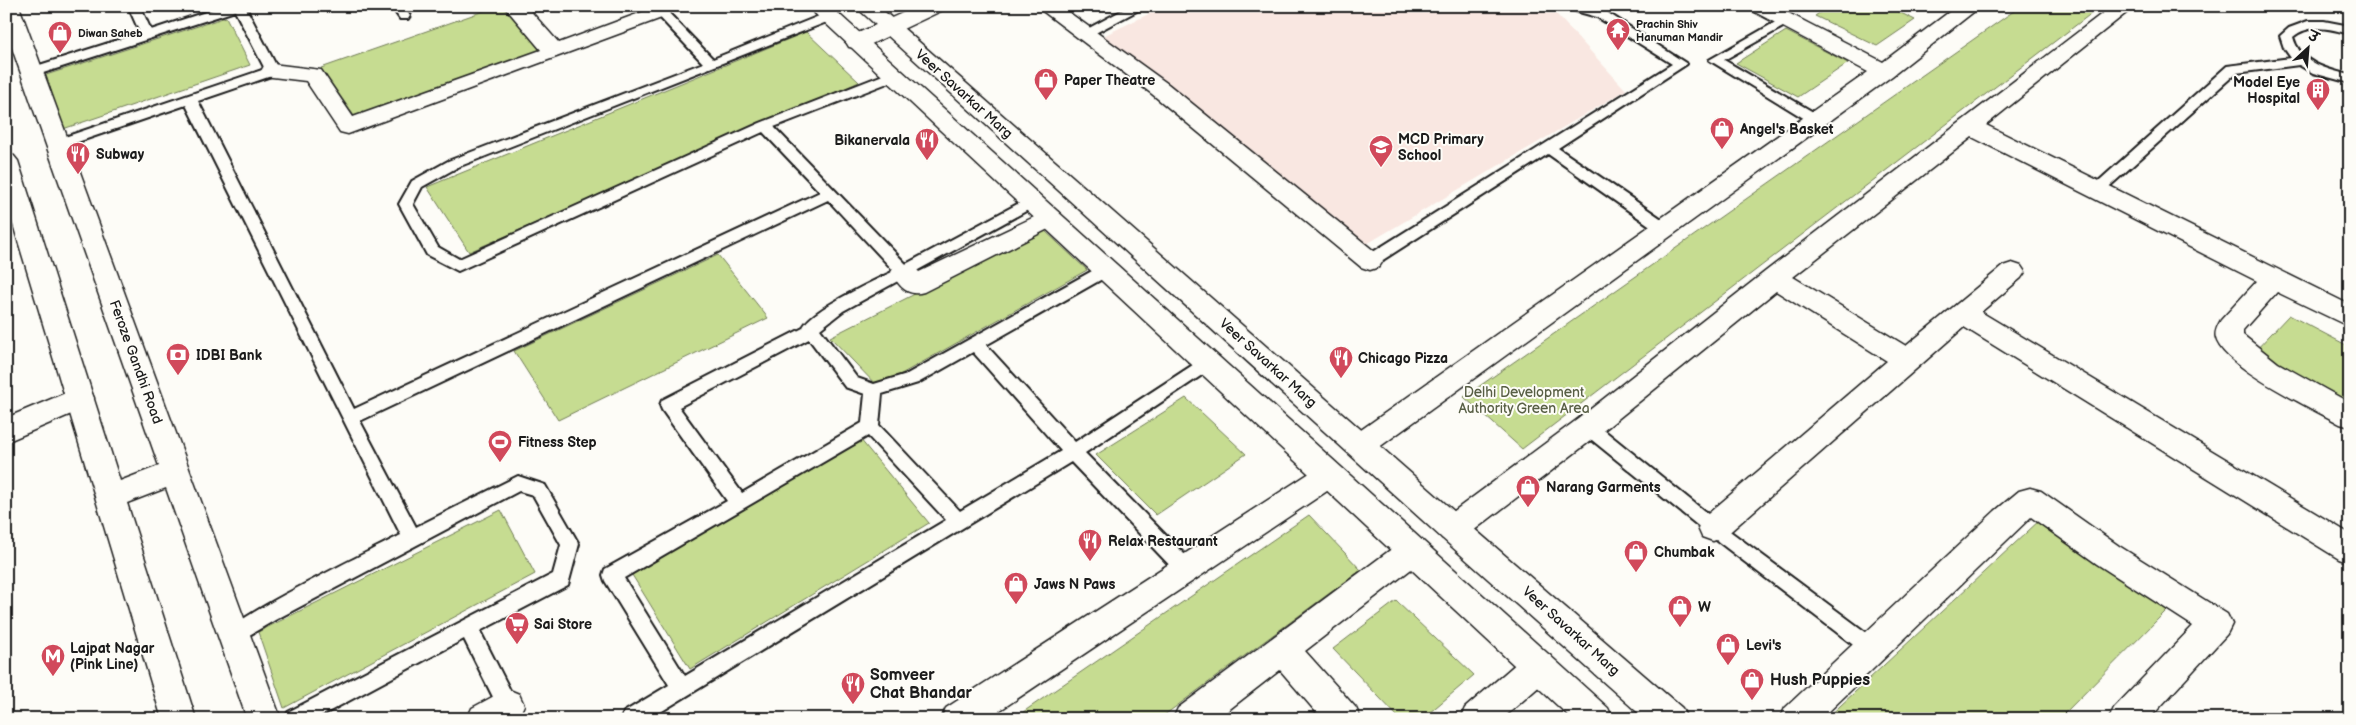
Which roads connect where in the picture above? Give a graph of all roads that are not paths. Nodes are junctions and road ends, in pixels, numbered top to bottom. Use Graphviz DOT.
graph roads {
  1 [pos="8,6"];
  2 [pos="134,6"];
  3 [pos="238,6"];
  4 [pos="514,6"];
  5 [pos="865,6"];
  6 [pos="936,6"];
  7 [pos="1046,6"];
  8 [pos="1140,6"];
  9 [pos="1572,6"];
  10 [pos="1758,6"];
  11 [pos="1971,6"];
  12 [pos="2125,6"];
  13 [pos="657,9"];
  14 [pos="822,12"];
  15 [pos="1786,20"];
  16 [pos="889,27"];
  17 [pos="2350,30"];
  18 [pos="1084,34"];
  19 [pos="147,35"];
  20 [pos="856,42"];
  21 [pos="555,52"];
  22 [pos="2303,61"];
  23 [pos="712,64"];
  24 [pos="272,71"];
  25 [pos="1884,71"];
  26 [pos="32,72"];
  27 [pos="893,76"];
  28 [pos="2350,79"];
  29 [pos="190,99"];
  30 [pos="1815,119"];
  31 [pos="765,126"];
  32 [pos="1969,126"];
  33 [pos="58,144"];
  34 [pos="1549,148"];
  35 [pos="6,161"];
  36 [pos="2097,190"];
  37 [pos="829,194"];
  38 [pos="1040,210"];
  39 [pos="1664,228"];
  40 [pos="1370,261"];
  41 [pos="1106,270"];
  42 [pos="904,272"];
  43 [pos="2012,272"];
  44 [pos="1775,278"];
  45 [pos="2274,279"];
  46 [pos="1962,313"];
  47 [pos="2350,317"];
  48 [pos="812,331"];
  49 [pos="975,344"];
  50 [pos="1908,361"];
  51 [pos="1208,363"];
  52 [pos="874,390"];
  53 [pos="80,398"];
  54 [pos="2350,416"];
  55 [pos="350,418"];
  56 [pos="1588,427"];
  57 [pos="870,428"];
  58 [pos="6,431"];
  59 [pos="1361,445"];
  60 [pos="1073,452"];
  61 [pos="176,472"];
  62 [pos="1329,475"];
  63 [pos="110,497"];
  64 [pos="738,502"];
  65 [pos="958,521"];
  66 [pos="1713,528"];
  67 [pos="1453,529"];
  68 [pos="412,538"];
  69 [pos="2350,550"];
  70 [pos="1412,551"];
  71 [pos="1185,568"];
  72 [pos="468,627"];
  73 [pos="234,635"];
  74 [pos="1872,648"];
  75 [pos="1282,650"];
  76 [pos="1538,666"];
  77 [pos="682,688"];
  78 [pos="502,714"];
  79 [pos="179,719"];
  80 [pos="264,719"];
  81 [pos="295,719"];
  82 [pos="632,719"];
  83 [pos="958,719"];
  84 [pos="1190,719"];
  85 [pos="1344,719"];
  86 [pos="1477,719"];
  87 [pos="1596,719"];
  88 [pos="1670,719"];
  89 [pos="1797,719"];
  90 [pos="2126,719"];
  1 -- 26 [label="street, Feroze Gandhi Road"];
  2 -- 19 [label="lane"];
  3 -- 19 [label="lane"];
  3 -- 24 [label="lane"];
  4 -- 21 [label="street"];
  5 -- 16 [label="street, Veer Savarkar Marg"];
  6 -- 16 [label="street"];
  7 -- 18 [label="street"];
  8 -- 18 [label="lane"];
  9 -- 34 [label="lane"];
  10 -- 15 [label="street"];
  11 -- 25 [label="street"];
  12 -- 32 [label="street"];
  13 -- 21 [label="street"];
  13 -- 23 [label="lane"];
  14 -- 20 [label="street"];
  14 -- 23 [label="lane"];
  15 -- 25 [label="street"];
  15 -- 30 [label="lane"];
  16 -- 20 [label="street"];
  16 -- 59 [label="street, Veer Savarkar Marg"];
  17 -- 22 [label="lane"];
  18 -- 40 [label="street"];
  19 -- 26 [label="lane"];
  20 -- 27 [label="street"];
  21 -- 24 [label="street"];
  22 -- 28 [label="lane"];
  22 -- 36 [label="lane"];
  23 -- 31 [label="lane"];
  24 -- 29 [label="lane"];
  25 -- 30 [label="street"];
  26 -- 33 [label="street, Feroze Gandhi Road"];
  27 -- 31 [label="lane"];
  27 -- 38 [label="street"];
  29 -- 33 [label="lane"];
  29 -- 55 [label="lane"];
  30 -- 39 [label="street"];
  31 -- 37 [label="lane"];
  32 -- 36 [label="street"];
  32 -- 44 [label="street"];
  33 -- 61 [label="street, Feroze Gandhi Road"];
  34 -- 39 [label="lane"];
  34 -- 40 [label="lane"];
  35 -- 53 [label="street"];
  36 -- 45 [label="street"];
  37 -- 42 [label="lane"];
  37 -- 55 [label="lane"];
  38 -- 41 [label="street"];
  38 -- 42 [label="street"];
  39 -- 59 [label="street"];
  41 -- 49 [label="lane"];
  41 -- 51 [label="street"];
  42 -- 48 [label="lane"];
  43 -- 46 [label="street"];
  44 -- 50 [label="street"];
  44 -- 56 [label="street"];
  45 -- 47 [label="street"];
  45 -- 54 [label="street"];
  46 -- 50 [label="street"];
  46 -- 69 [label="street"];
  48 -- 52 [label="lane"];
  48 -- 64 [label="lane"];
  49 -- 52 [label="lane"];
  49 -- 60 [label="lane"];
  50 -- 66 [label="street"];
  51 -- 60 [label="lane"];
  51 -- 62 [label="street"];
  52 -- 57 [label="lane"];
  53 -- 58 [label="street"];
  53 -- 63 [label="street"];
  55 -- 68 [label="lane"];
  56 -- 66 [label="lane"];
  56 -- 67 [label="street"];
  57 -- 64 [label="lane"];
  57 -- 65 [label="lane"];
  59 -- 67 [label="street, Veer Savarkar Marg"];
  60 -- 65 [label="lane"];
  60 -- 71 [label="lane"];
  61 -- 63 [label="street"];
  61 -- 73 [label="street, Feroze Gandhi Road"];
  62 -- 70 [label="street"];
  62 -- 71 [label="street"];
  63 -- 79 [label="street"];
  64 -- 77 [label="lane"];
  65 -- 77 [label="lane"];
  66 -- 74 [label="lane"];
  67 -- 88 [label="street, Veer Savarkar Marg"];
  68 -- 72 [label="lane"];
  68 -- 73 [label="lane"];
  70 -- 75 [label="street"];
  70 -- 76 [label="street"];
  71 -- 83 [label="street"];
  72 -- 78 [label="lane"];
  72 -- 81 [label="lane"];
  73 -- 80 [label="street, Feroze Gandhi Road"];
  74 -- 89 [label="street"];
  74 -- 90 [label="street"];
  75 -- 84 [label="street"];
  75 -- 85 [label="street"];
  76 -- 86 [label="street"];
  76 -- 87 [label="street"];
  77 -- 82 [label="lane"];
}
